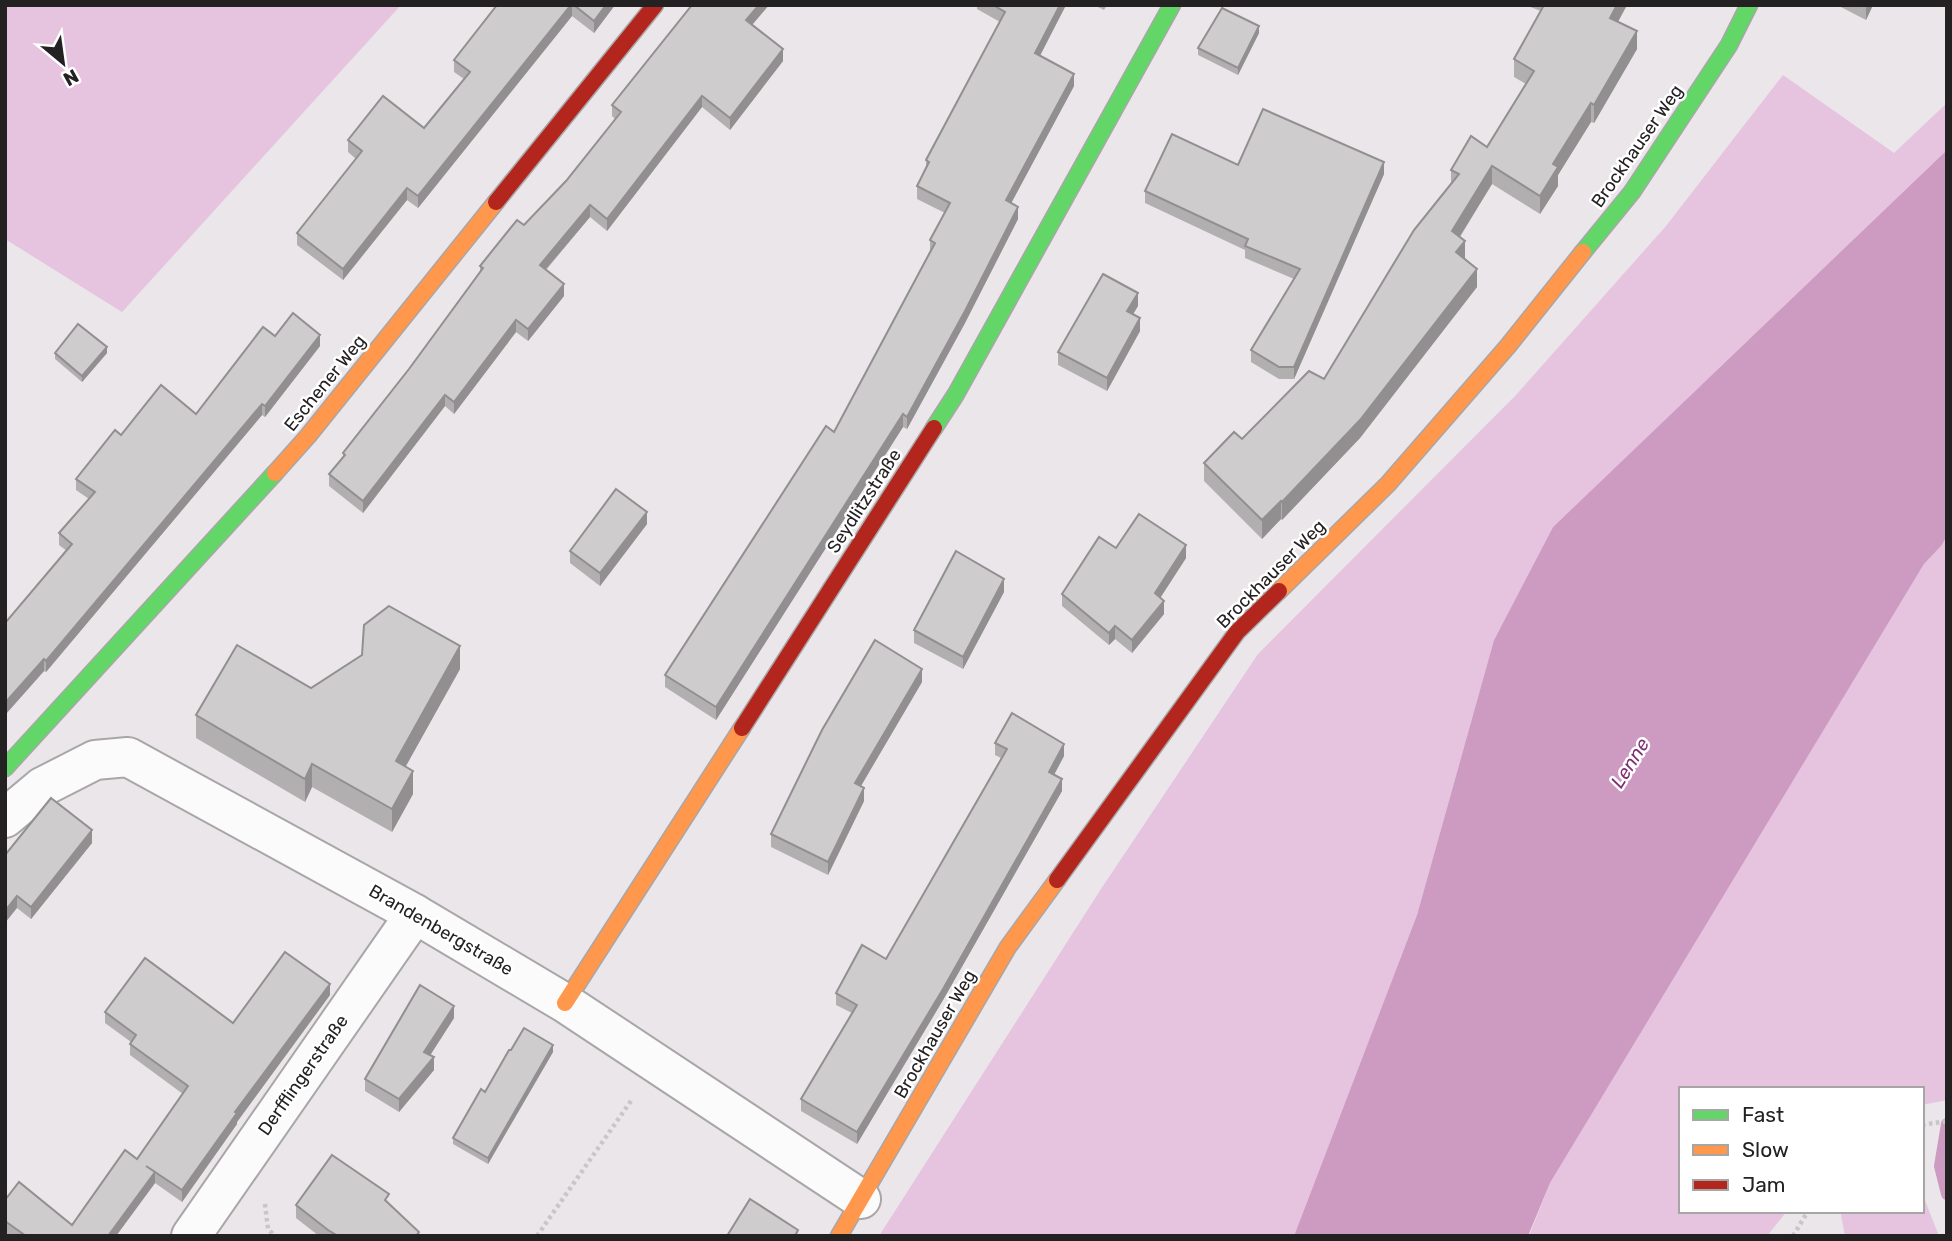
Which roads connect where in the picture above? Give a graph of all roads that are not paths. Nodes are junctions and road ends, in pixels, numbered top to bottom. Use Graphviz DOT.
graph roads {
  1 [pos="655,5"];
  2 [pos="1172,5"];
  3 [pos="1749,5"];
  4 [pos="5,768"];
  5 [pos="5,818"];
  6 [pos="415,914"];
  7 [pos="565,1003"];
  8 [pos="861,1199"];
  9 [pos="191,1236"];
  10 [pos="839,1236"];
  1 -- 4 [label="street, Eschener Weg"];
  2 -- 7 [label="street, Seydlitzstraße"];
  3 -- 8 [label="street, Brockhauser Weg"];
  5 -- 6 [label="street, Brandenbergstraße"];
  6 -- 7 [label="street, Brandenbergstraße"];
  6 -- 9 [label="street, Derfflingerstraße"];
  7 -- 8 [label="street, Brandenbergstraße"];
  8 -- 10 [label="street, Brockhauser Weg"];
}
